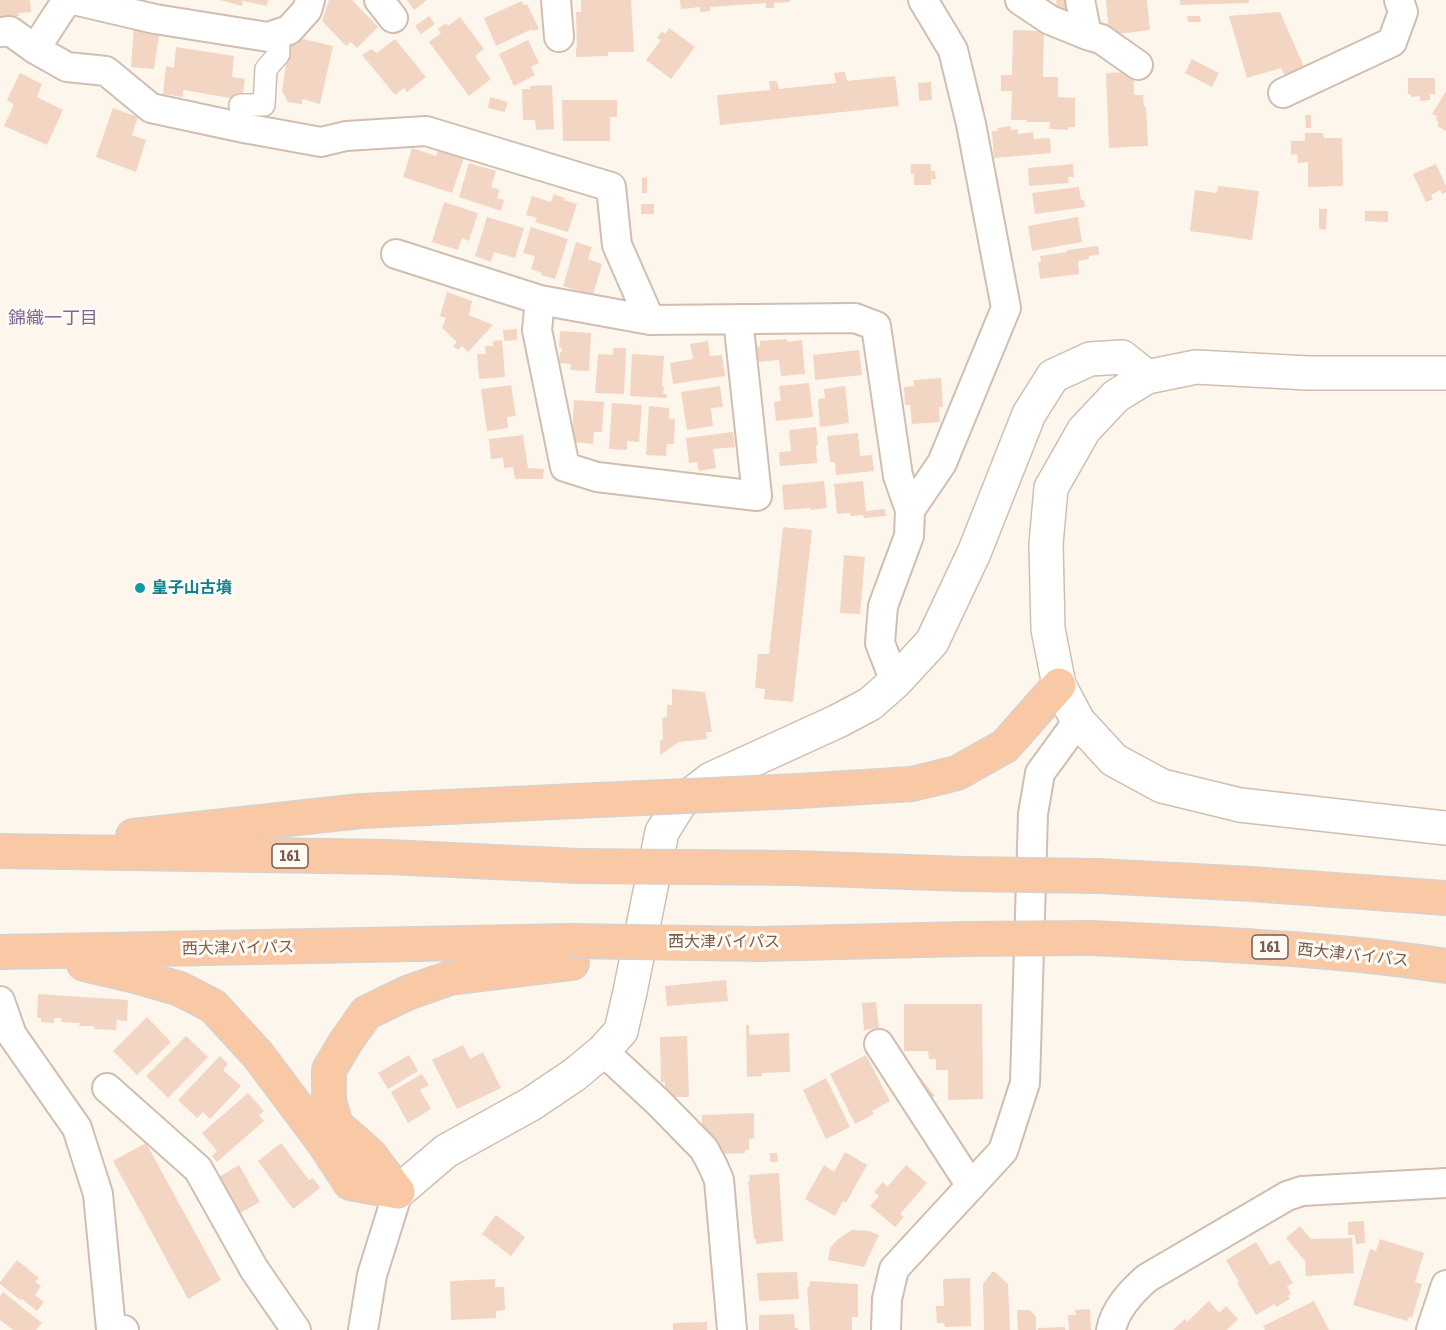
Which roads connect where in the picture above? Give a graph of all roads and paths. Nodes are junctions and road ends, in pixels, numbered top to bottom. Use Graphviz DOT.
graph roads {
  1 [pos="67,0"];
  2 [pos="74,0"];
  3 [pos="310,0"];
  4 [pos="556,0"];
  5 [pos="923,0"];
  6 [pos="1020,0"];
  7 [pos="1080,0"];
  8 [pos="1399,0"];
  9 [pos="0,32"];
  10 [pos="278,34"];
  11 [pos="1087,35"];
  12 [pos="559,37"];
  13 [pos="35,49"];
  14 [pos="1138,65"];
  15 [pos="1283,93"];
  16 [pos="244,128"];
  17 [pos="396,254"];
  18 [pos="540,300"];
  19 [pos="738,319"];
  20 [pos="650,320"];
  21 [pos="1446,373"];
  22 [pos="1147,377"];
  23 [pos="910,510"];
  24 [pos="895,682"];
  25 [pos="1059,684"];
  26 [pos="1078,721"];
  27 [pos="1446,828"];
  28 [pos="0,851"];
  29 [pos="1446,898"];
  30 [pos="0,952"];
  31 [pos="34,952"];
  32 [pos="571,952"];
  33 [pos="1446,966"];
  34 [pos="0,1001"];
  35 [pos="879,1044"];
  36 [pos="603,1051"];
  37 [pos="107,1088"];
  38 [pos="1446,1183"];
  39 [pos="971,1186"];
  40 [pos="398,1192"];
  41 [pos="1446,1285"];
  42 [pos="111,1330"];
  43 [pos="124,1330"];
  44 [pos="296,1330"];
  45 [pos="363,1330"];
  46 [pos="732,1330"];
  47 [pos="886,1330"];
  48 [pos="1111,1330"];
  49 [pos="1431,1330"];
  1 -- 13 [label="street"];
  2 -- 10 [label="street"];
  3 -- 10 [label="street"];
  4 -- 12 [label="street"];
  5 -- 23 [label="street"];
  6 -- 11 [label="street"];
  7 -- 11 [label="street"];
  8 -- 15 [label="street"];
  9 -- 13 [label="street"];
  10 -- 16 [label="street"];
  11 -- 14 [label="street"];
  13 -- 16 [label="street"];
  16 -- 20 [label="street"];
  17 -- 18 [label="street"];
  18 -- 19 [label="street"];
  18 -- 20 [label="street"];
  19 -- 20 [label="street"];
  19 -- 23 [label="street"];
  21 -- 22 [label="street"];
  22 -- 24 [label="street"];
  22 -- 25 [label="street"];
  23 -- 24 [label="street"];
  24 -- 36 [label="street"];
  25 -- 26 [label="street"];
  25 -- 28 [label="highway, bridge"];
  26 -- 27 [label="street"];
  26 -- 39 [label="street"];
  28 -- 29 [label="highway, 161, bridge"];
  30 -- 31 [label="highway, 西大津バイパス / 161"];
  31 -- 32 [label="highway, 西大津バイパス / 161"];
  31 -- 40 [label="highway"];
  32 -- 33 [label="highway, 西大津バイパス / 161, bridge"];
  32 -- 40 [label="highway"];
  34 -- 42 [label="street"];
  35 -- 39 [label="street"];
  36 -- 40 [label="street"];
  36 -- 46 [label="street"];
  37 -- 44 [label="street"];
  38 -- 48 [label="street"];
  39 -- 47 [label="street"];
  40 -- 45 [label="street"];
  41 -- 49 [label="street"];
  42 -- 43 [label="street"];
}
